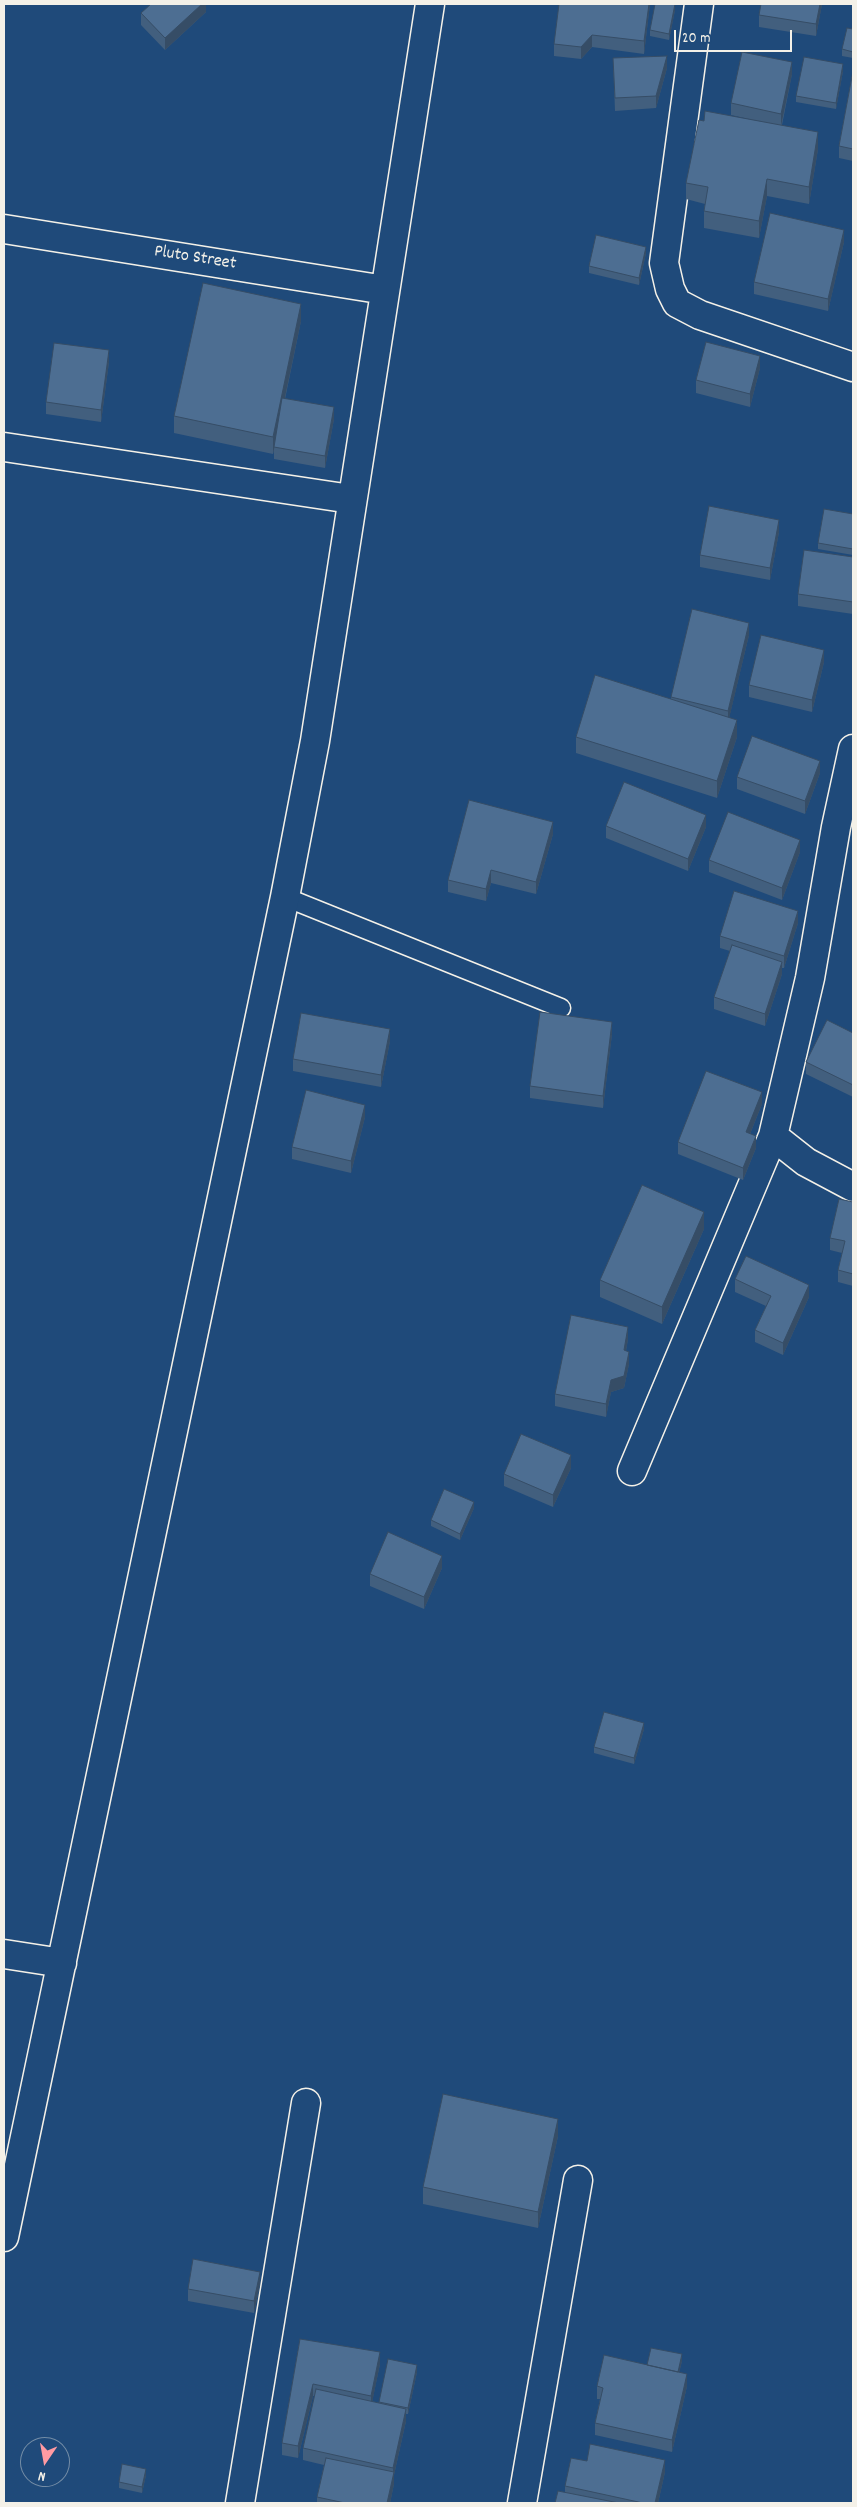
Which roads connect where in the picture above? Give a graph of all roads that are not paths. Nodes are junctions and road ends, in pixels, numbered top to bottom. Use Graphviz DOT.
graph roads {
  1 [pos="430,4"];
  2 [pos="699,4"];
  3 [pos="4,229"];
  4 [pos="385,290"];
  5 [pos="853,367"];
  6 [pos="4,447"];
  7 [pos="351,499"];
  8 [pos="853,749"];
  9 [pos="285,897"];
  10 [pos="561,1008"];
  11 [pos="773,1136"];
  12 [pos="853,1187"];
  13 [pos="632,1471"];
  14 [pos="4,1954"];
  15 [pos="62,1963"];
  16 [pos="306,2103"];
  17 [pos="578,2180"];
  18 [pos="4,2237"];
  19 [pos="240,2503"];
  20 [pos="522,2503"];
  1 -- 4 [label="street"];
  2 -- 5 [label="street"];
  3 -- 4 [label="street, Pluto Street"];
  4 -- 7 [label="street"];
  6 -- 7 [label="street"];
  7 -- 9 [label="street"];
  8 -- 11 [label="street"];
  9 -- 10 [label="lane"];
  9 -- 15 [label="street"];
  11 -- 12 [label="street"];
  11 -- 13 [label="street"];
  14 -- 15 [label="street"];
  15 -- 18 [label="street"];
  16 -- 19 [label="street"];
  17 -- 20 [label="street"];
}
